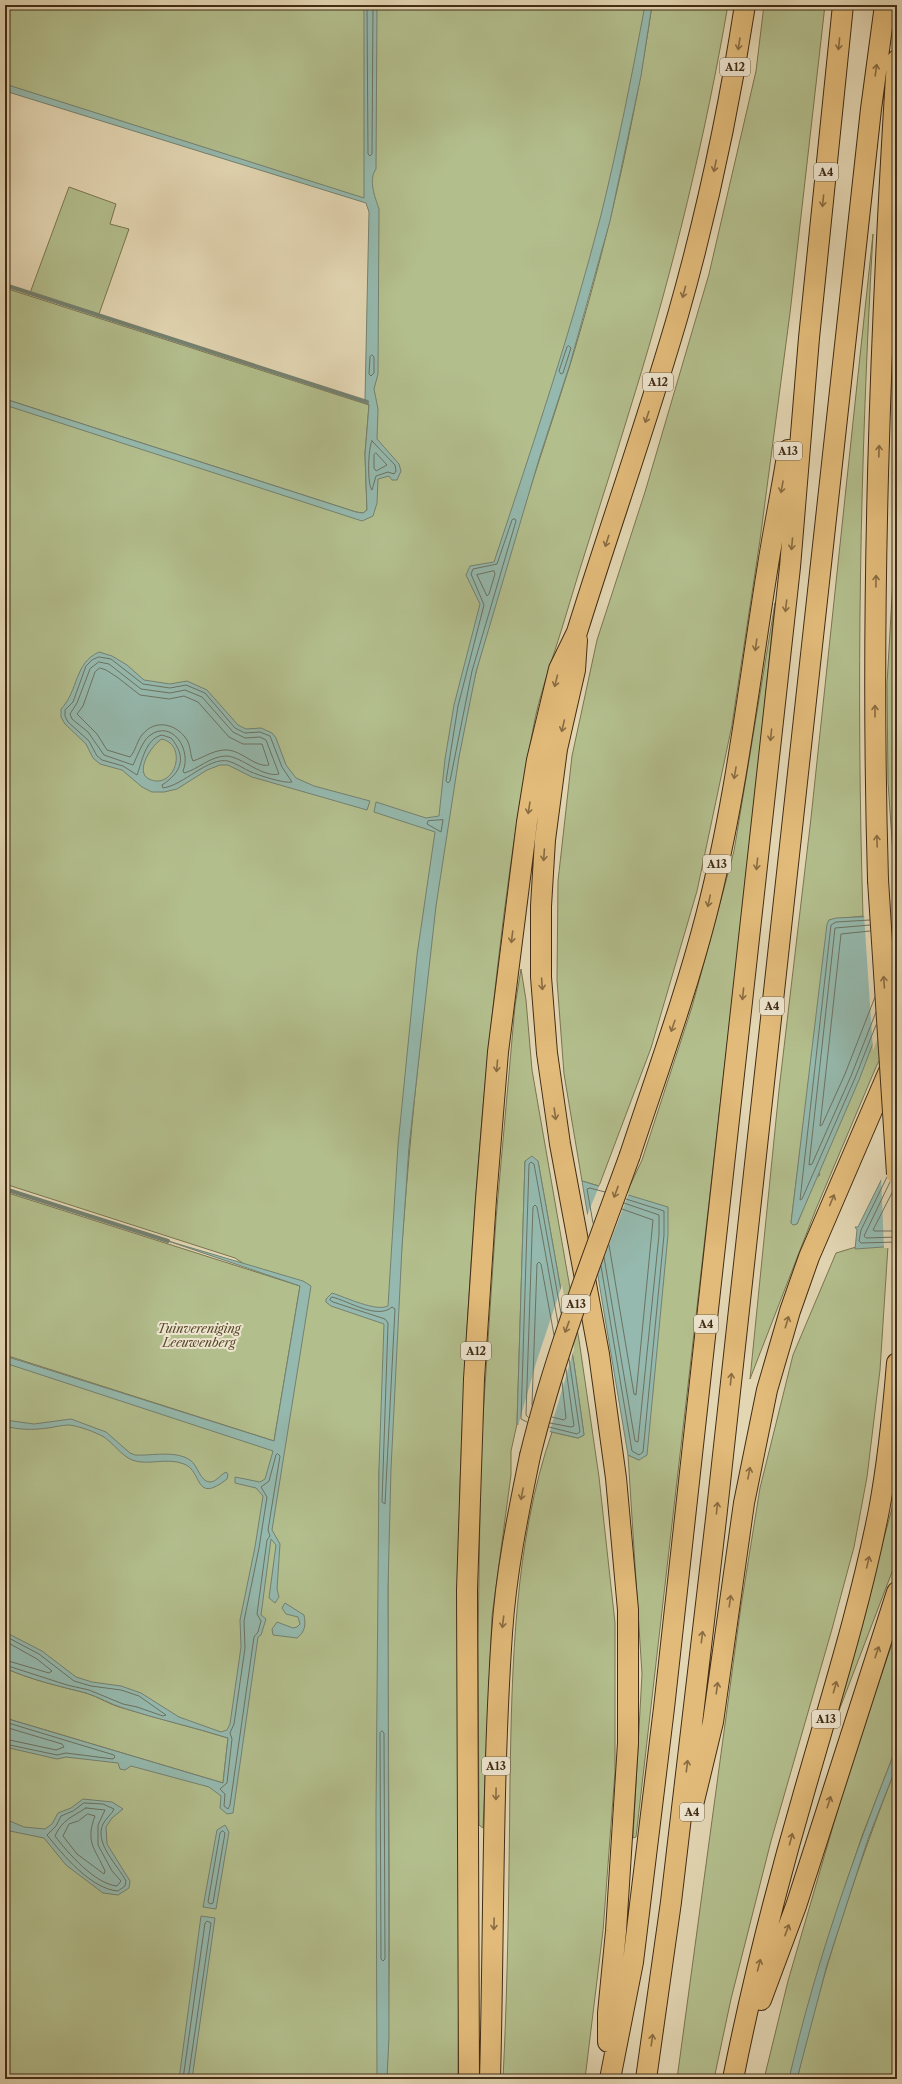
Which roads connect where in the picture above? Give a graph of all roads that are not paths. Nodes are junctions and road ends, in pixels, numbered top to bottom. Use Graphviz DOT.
graph roads {
  1 [pos="745,5"];
  2 [pos="843,5"];
  3 [pos="885,5"];
  4 [pos="897,60"];
  5 [pos="897,216"];
  6 [pos="886,294"];
  7 [pos="809,338"];
  8 [pos="578,632"];
  9 [pos="897,1053"];
  10 [pos="897,1174"];
  11 [pos="897,1363"];
  12 [pos="897,1592"];
  13 [pos="671,1902"];
  14 [pos="734,2075"];
  15 [pos="469,2079"];
  16 [pos="490,2079"];
  17 [pos="609,2079"];
  18 [pos="646,2079"];
  1 -- 8 [label="highway, A12, one-way"];
  2 -- 7 [label="highway, A4, one-way"];
  13 -- 3 [label="highway, A4, one-way"];
  4 -- 6 [label="highway"];
  5 -- 6 [label="highway"];
  10 -- 6 [label="highway, one-way, bridge"];
  7 -- 16 [label="highway, A13, one-way, bridge"];
  7 -- 17 [label="highway, A4, one-way"];
  8 -- 15 [label="highway, A12, one-way"];
  8 -- 17 [label="highway, A12, one-way"];
  13 -- 9 [label="highway, A4, one-way"];
  14 -- 11 [label="highway, A13, one-way"];
  14 -- 12 [label="highway, A13, one-way"];
  18 -- 13 [label="highway, A4, one-way"];
}
